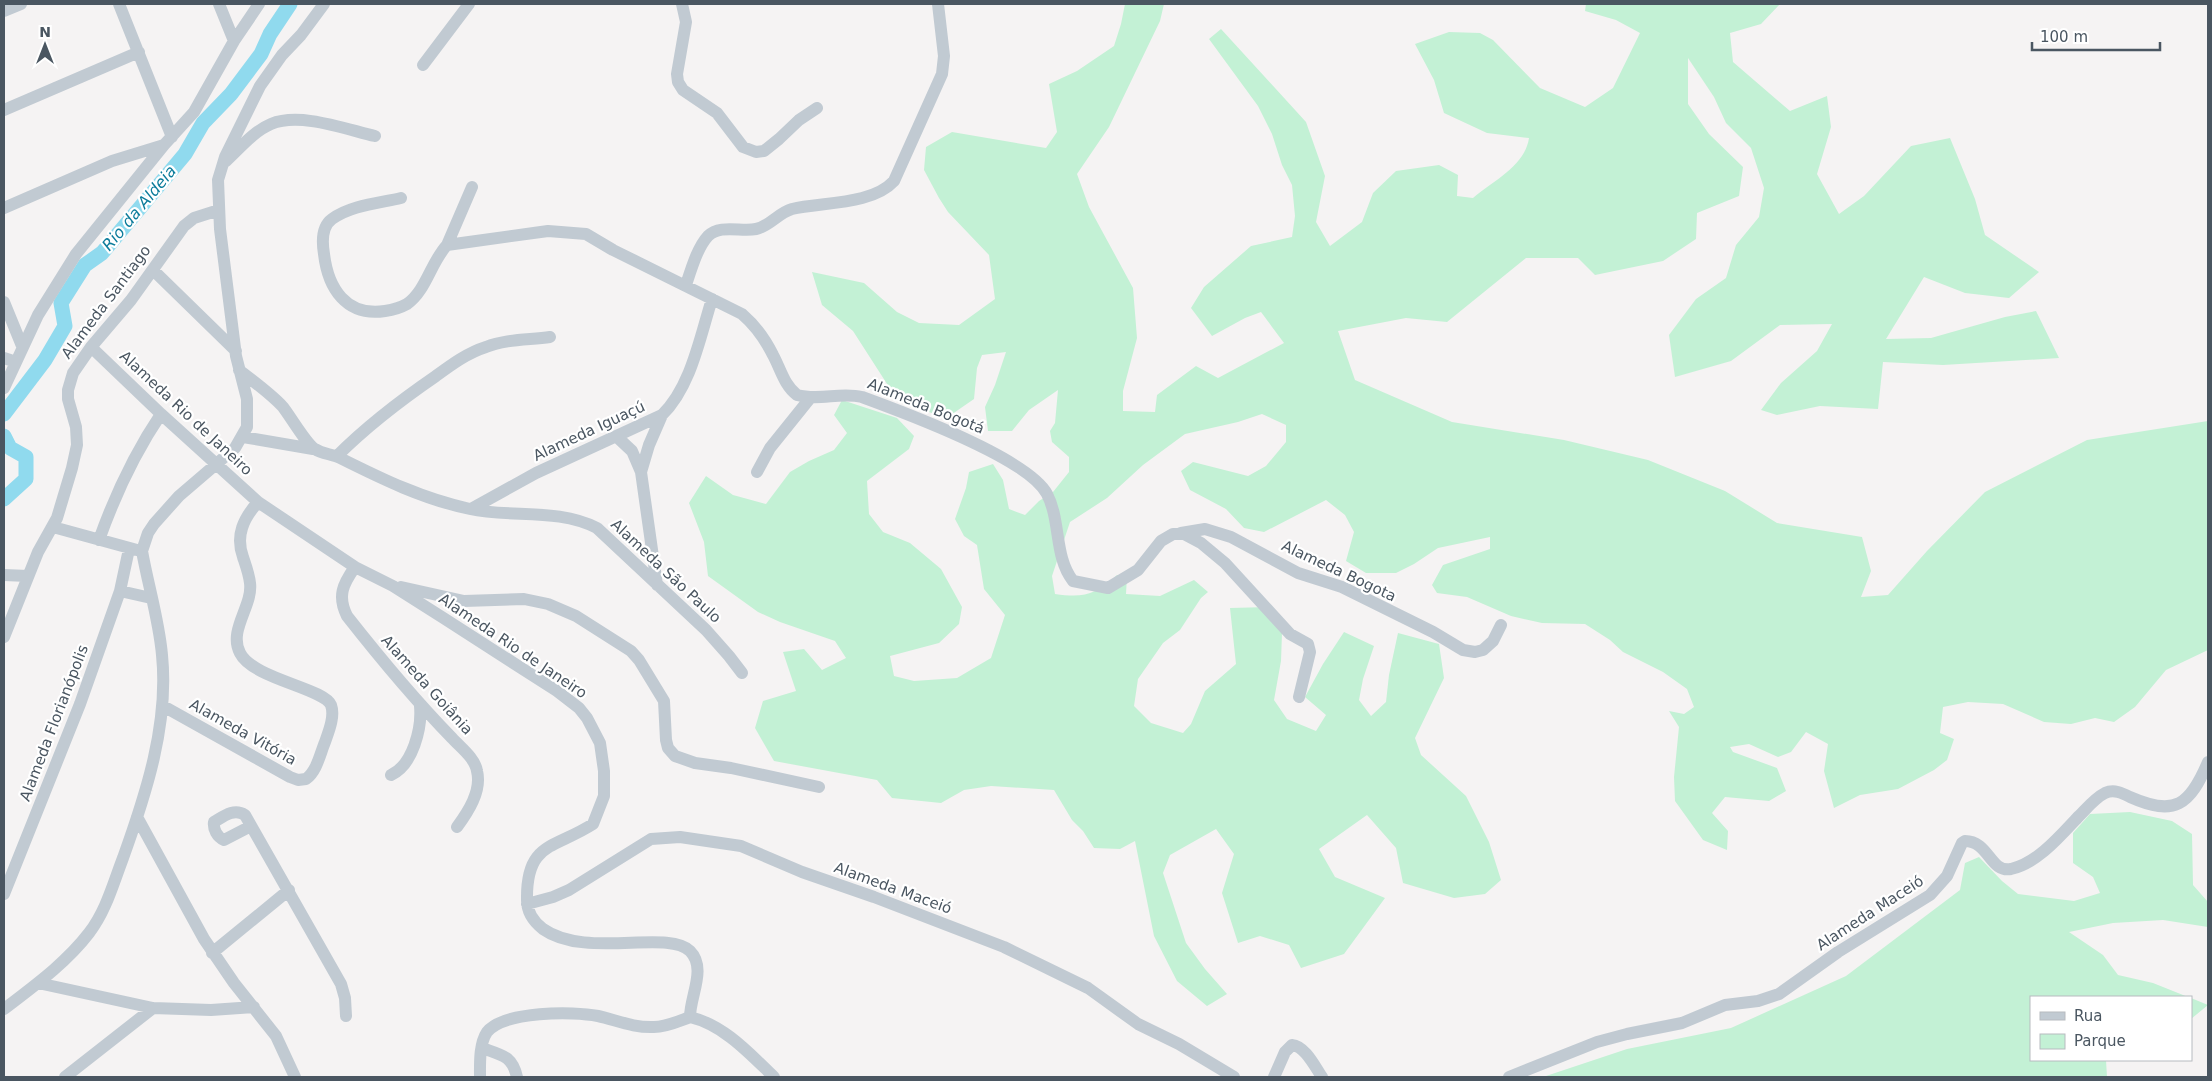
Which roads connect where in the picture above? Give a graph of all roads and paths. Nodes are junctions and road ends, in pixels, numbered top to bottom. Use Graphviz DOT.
graph roads {
  1 [pos="21,4"];
  2 [pos="119,4"];
  3 [pos="219,4"];
  4 [pos="259,4"];
  5 [pos="324,4"];
  6 [pos="468,4"];
  7 [pos="682,4"];
  8 [pos="938,4"];
  9 [pos="4,11"];
  10 [pos="234,41"];
  11 [pos="139,52"];
  12 [pos="423,65"];
  13 [pos="817,108"];
  14 [pos="4,110"];
  15 [pos="375,136"];
  16 [pos="168,141"];
  17 [pos="222,165"];
  18 [pos="472,187"];
  19 [pos="402,198"];
  20 [pos="4,208"];
  21 [pos="219,210"];
  22 [pos="447,245"];
  23 [pos="153,270"];
  24 [pos="686,285"];
  25 [pos="712,299"];
  26 [pos="4,302"];
  27 [pos="550,337"];
  28 [pos="22,346"];
  29 [pos="91,347"];
  30 [pos="236,351"];
  31 [pos="10,360"];
  32 [pos="240,370"];
  33 [pos="4,388"];
  34 [pos="811,397"];
  35 [pos="160,414"];
  36 [pos="662,415"];
  37 [pos="616,436"];
  38 [pos="243,437"];
  39 [pos="314,449"];
  40 [pos="337,456"];
  41 [pos="217,463"];
  42 [pos="642,472"];
  43 [pos="757,472"];
  44 [pos="258,502"];
  45 [pos="471,509"];
  46 [pos="53,527"];
  47 [pos="1178,534"];
  48 [pos="99,540"];
  49 [pos="129,549"];
  50 [pos="142,551"];
  51 [pos="355,567"];
  52 [pos="4,575"];
  53 [pos="28,576"];
  54 [pos="657,585"];
  55 [pos="394,586"];
  56 [pos="120,591"];
  57 [pos="151,598"];
  58 [pos="1501,624"];
  59 [pos="4,637"];
  60 [pos="742,673"];
  61 [pos="1299,697"];
  62 [pos="163,706"];
  63 [pos="420,706"];
  64 [pos="2208,762"];
  65 [pos="391,775"];
  66 [pos="820,787"];
  67 [pos="137,817"];
  68 [pos="251,826"];
  69 [pos="457,828"];
  70 [pos="4,890"];
  71 [pos="289,890"];
  72 [pos="527,904"];
  73 [pos="212,953"];
  74 [pos="38,983"];
  75 [pos="254,1007"];
  76 [pos="153,1008"];
  77 [pos="4,1009"];
  78 [pos="346,1016"];
  79 [pos="690,1017"];
  80 [pos="482,1048"];
  81 [pos="65,1077"];
  82 [pos="295,1077"];
  83 [pos="480,1077"];
  84 [pos="518,1077"];
  85 [pos="774,1077"];
  86 [pos="1234,1077"];
  87 [pos="1274,1077"];
  88 [pos="1322,1077"];
  89 [pos="1509,1077"];
  1 -- 9 [label="street"];
  2 -- 11 [label="street"];
  3 -- 10 [label="street"];
  4 -- 10 [label="street"];
  5 -- 17 [label="street"];
  6 -- 12 [label="street"];
  7 -- 13 [label="street"];
  8 -- 24 [label="street"];
  10 -- 16 [label="street"];
  11 -- 14 [label="street"];
  11 -- 16 [label="street"];
  15 -- 17 [label="street"];
  16 -- 20 [label="street"];
  16 -- 28 [label="street"];
  17 -- 21 [label="street"];
  18 -- 22 [label="street"];
  19 -- 22 [label="street"];
  21 -- 23 [label="street, Alameda Santiago"];
  21 -- 30 [label="street"];
  22 -- 24 [label="street"];
  23 -- 29 [label="street, Alameda Santiago"];
  23 -- 30 [label="street"];
  24 -- 25 [label="street"];
  25 -- 34 [label="street"];
  25 -- 36 [label="street, Alameda Iguaçú"];
  26 -- 28 [label="street"];
  27 -- 40 [label="street"];
  28 -- 31 [label="street"];
  29 -- 35 [label="street, Alameda Rio de Janeiro"];
  29 -- 46 [label="street, Alameda Santiago"];
  30 -- 32 [label="street"];
  31 -- 33 [label="street"];
  32 -- 38 [label="street"];
  32 -- 39 [label="street"];
  34 -- 43 [label="street"];
  34 -- 47 [label="street, Alameda Bogotá"];
  35 -- 41 [label="street, Alameda Rio de Janeiro"];
  35 -- 48 [label="street"];
  36 -- 37 [label="street, Alameda Iguaçú"];
  36 -- 42 [label="street"];
  37 -- 42 [label="street"];
  37 -- 45 [label="street, Alameda Iguaçú"];
  38 -- 39 [label="street, Alameda São Paulo"];
  38 -- 41 [label="street"];
  39 -- 40 [label="street, Alameda São Paulo"];
  40 -- 45 [label="street, Alameda São Paulo"];
  41 -- 44 [label="street, Alameda Rio de Janeiro"];
  41 -- 50 [label="street"];
  42 -- 54 [label="street"];
  44 -- 51 [label="street, Alameda Rio de Janeiro"];
  44 -- 62 [label="street, Alameda Vitória"];
  45 -- 54 [label="street, Alameda São Paulo"];
  46 -- 48 [label="street"];
  46 -- 53 [label="street, Alameda Santiago"];
  47 -- 58 [label="street, Alameda Bogota"];
  47 -- 61 [label="street"];
  48 -- 49 [label="street"];
  49 -- 50 [label="street"];
  49 -- 56 [label="street, Alameda Florianópolis"];
  50 -- 57 [label="street"];
  51 -- 55 [label="street, Alameda Rio de Janeiro"];
  51 -- 63 [label="street, Alameda Goiânia"];
  52 -- 53 [label="street"];
  53 -- 59 [label="street, Alameda Santiago"];
  54 -- 60 [label="street, Alameda São Paulo"];
  55 -- 66 [label="street"];
  55 -- 72 [label="street, Alameda Rio de Janeiro"];
  56 -- 57 [label="street"];
  56 -- 70 [label="street, Alameda Florianópolis"];
  57 -- 62 [label="street"];
  62 -- 67 [label="street"];
  63 -- 65 [label="street"];
  63 -- 69 [label="street, Alameda Goiânia"];
  64 -- 89 [label="street, Alameda Maceió"];
  67 -- 73 [label="street"];
  67 -- 74 [label="street"];
  68 -- 71 [label="street"];
  71 -- 73 [label="street"];
  71 -- 78 [label="street"];
  72 -- 79 [label="street"];
  72 -- 86 [label="street, Alameda Maceió"];
  73 -- 75 [label="street"];
  74 -- 76 [label="street"];
  74 -- 77 [label="street"];
  75 -- 76 [label="street"];
  75 -- 82 [label="street"];
  76 -- 81 [label="street"];
  79 -- 80 [label="street"];
  79 -- 85 [label="street"];
  80 -- 83 [label="street"];
  80 -- 84 [label="street"];
  87 -- 88 [label="street"];
}
